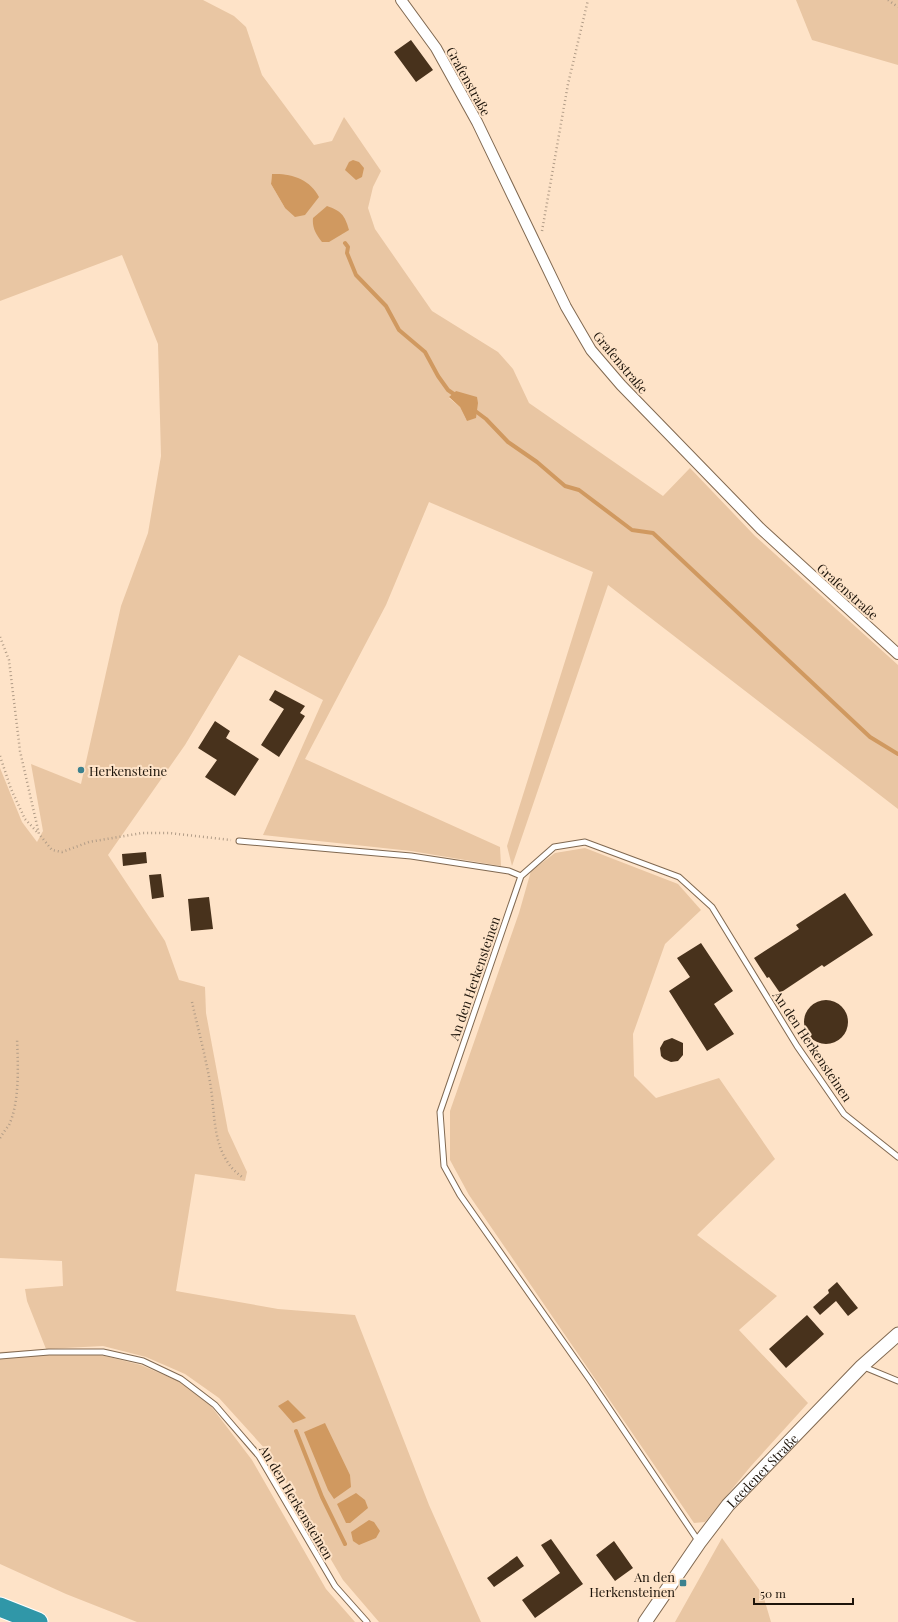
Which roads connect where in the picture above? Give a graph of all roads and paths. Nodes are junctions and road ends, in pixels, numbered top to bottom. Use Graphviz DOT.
graph roads {
  1 [pos="401,0"];
  2 [pos="588,0"];
  3 [pos="888,0"];
  4 [pos="898,7"];
  5 [pos="537,246"];
  6 [pos="0,637"];
  7 [pos="898,654"];
  8 [pos="0,756"];
  9 [pos="39,834"];
  10 [pos="239,841"];
  11 [pos="521,876"];
  12 [pos="192,1002"];
  13 [pos="18,1038"];
  14 [pos="0,1138"];
  15 [pos="898,1157"];
  16 [pos="242,1177"];
  17 [pos="898,1334"];
  18 [pos="0,1356"];
  19 [pos="862,1366"];
  20 [pos="898,1381"];
  21 [pos="699,1543"];
  22 [pos="0,1607"];
  23 [pos="38,1622"];
  24 [pos="367,1622"];
  25 [pos="645,1622"];
  1 -- 5 [label="street, Grafenstraße"];
  2 -- 5 [label="path"];
  3 -- 4 [label="path"];
  5 -- 7 [label="street, Grafenstraße"];
  6 -- 9 [label="path"];
  8 -- 9 [label="path"];
  9 -- 10 [label="path"];
  10 -- 11 [label="lane"];
  11 -- 15 [label="lane, An den Herkensteinen"];
  11 -- 21 [label="lane, An den Herkensteinen"];
  12 -- 16 [label="path"];
  13 -- 14 [label="path"];
  17 -- 19 [label="street, Leedener Straße"];
  18 -- 24 [label="lane, An den Herkensteinen"];
  19 -- 20 [label="lane"];
  19 -- 21 [label="street, Leedener Straße"];
  21 -- 25 [label="street, Leedener Straße"];
  22 -- 23 [label="highway"];
}
